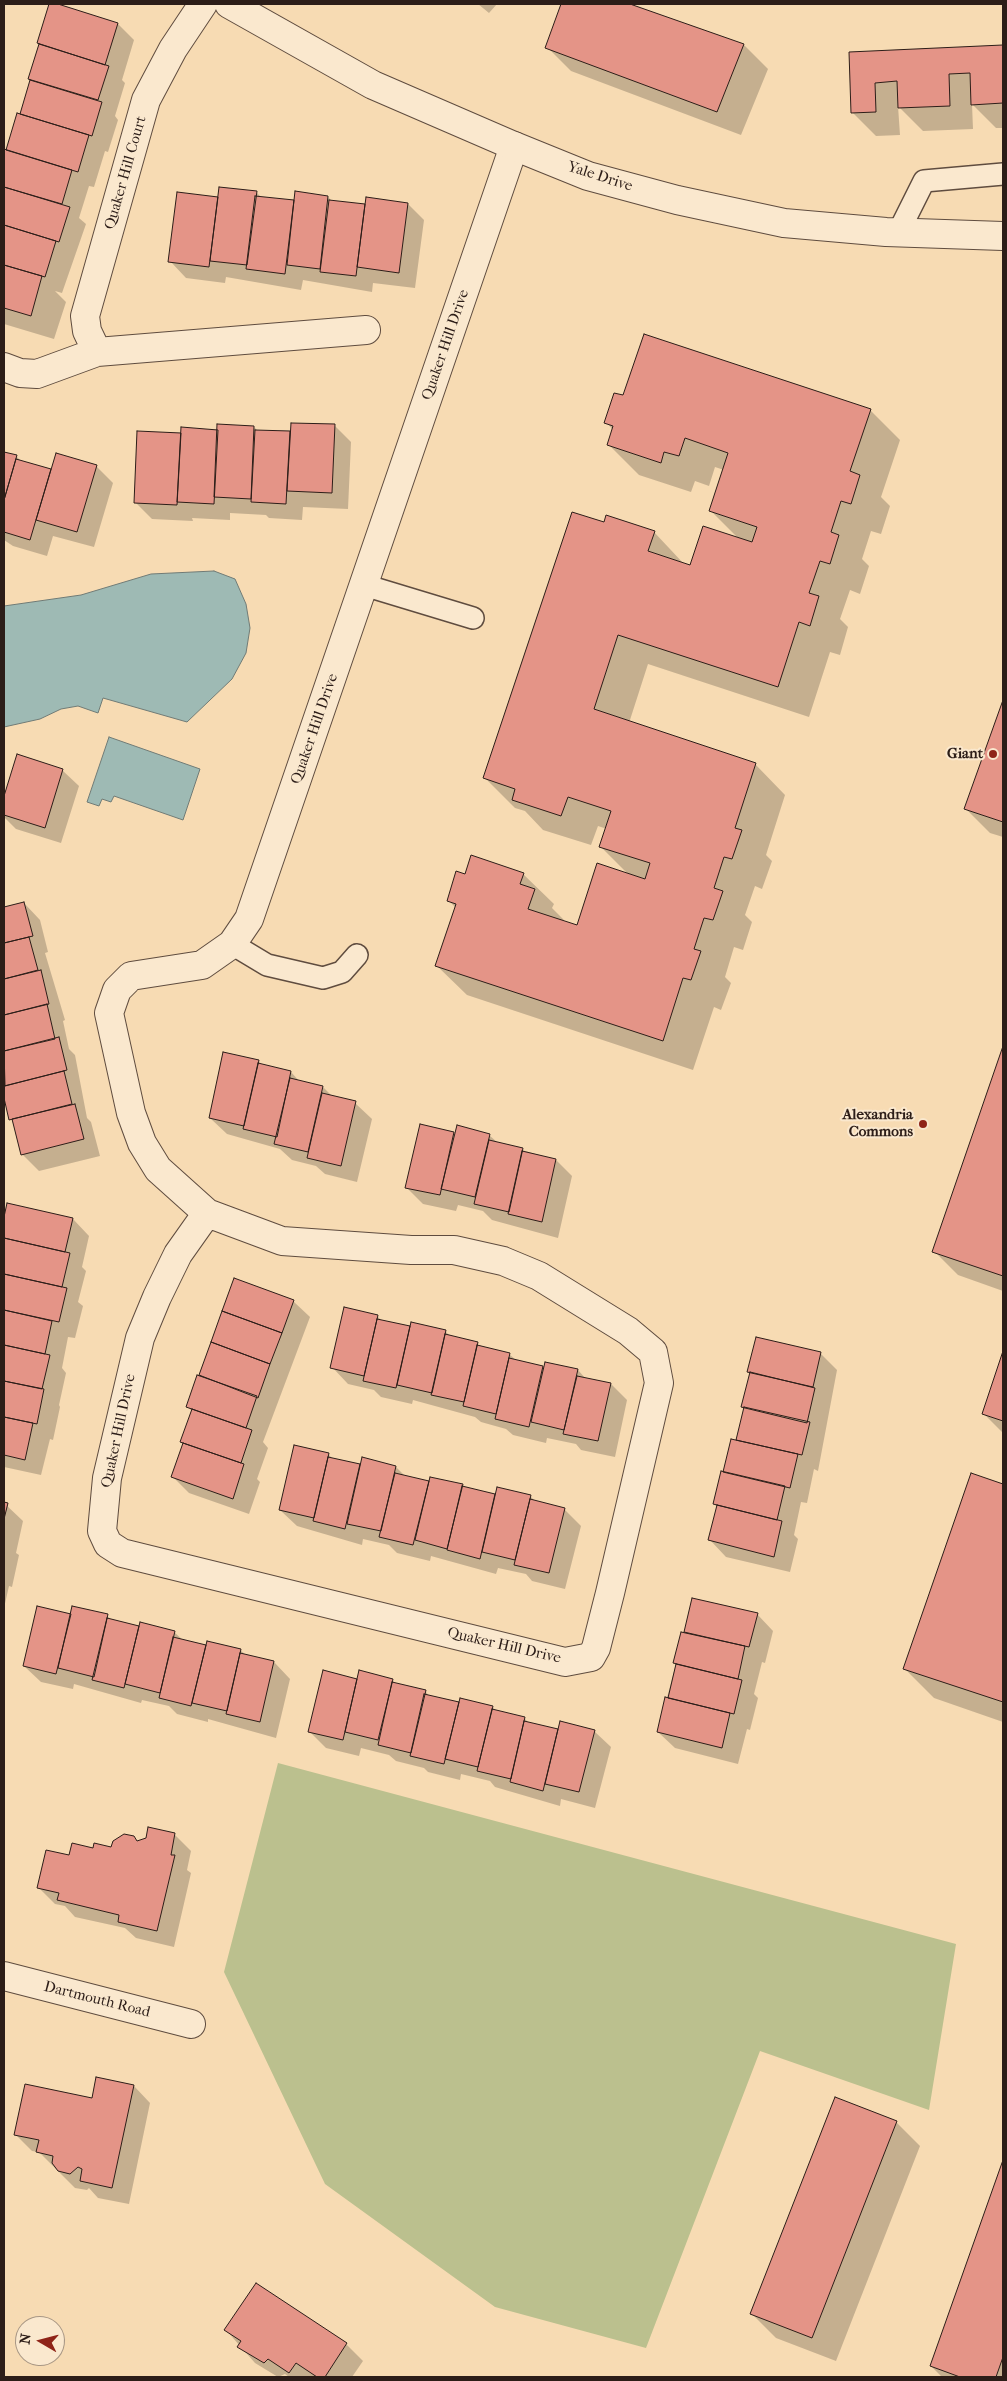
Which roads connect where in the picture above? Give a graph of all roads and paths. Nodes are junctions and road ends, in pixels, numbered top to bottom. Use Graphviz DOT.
graph roads {
  1 [pos="203,4"];
  2 [pos="229,4"];
  3 [pos="514,146"];
  4 [pos="1003,174"];
  5 [pos="898,233"];
  6 [pos="1003,236"];
  7 [pos="366,330"];
  8 [pos="97,352"];
  9 [pos="4,367"];
  10 [pos="364,585"];
  11 [pos="472,618"];
  12 [pos="232,944"];
  13 [pos="357,955"];
  14 [pos="207,1213"];
  15 [pos="4,1976"];
  16 [pos="191,2024"];
  1 -- 8 [label="street, Quaker Hill Court"];
  2 -- 3 [label="street, Yale Drive"];
  3 -- 5 [label="street, Yale Drive"];
  3 -- 10 [label="street, Quaker Hill Drive"];
  4 -- 5 [label="lane"];
  5 -- 6 [label="street, Yale Drive"];
  7 -- 8 [label="street"];
  8 -- 9 [label="street"];
  10 -- 11 [label="lane"];
  10 -- 12 [label="street, Quaker Hill Drive"];
  12 -- 13 [label="lane"];
  12 -- 14 [label="street, Quaker Hill Drive"];
  14 -- 14 [label="street, Quaker Hill Drive"];
  15 -- 16 [label="street, Dartmouth Road"];
}
